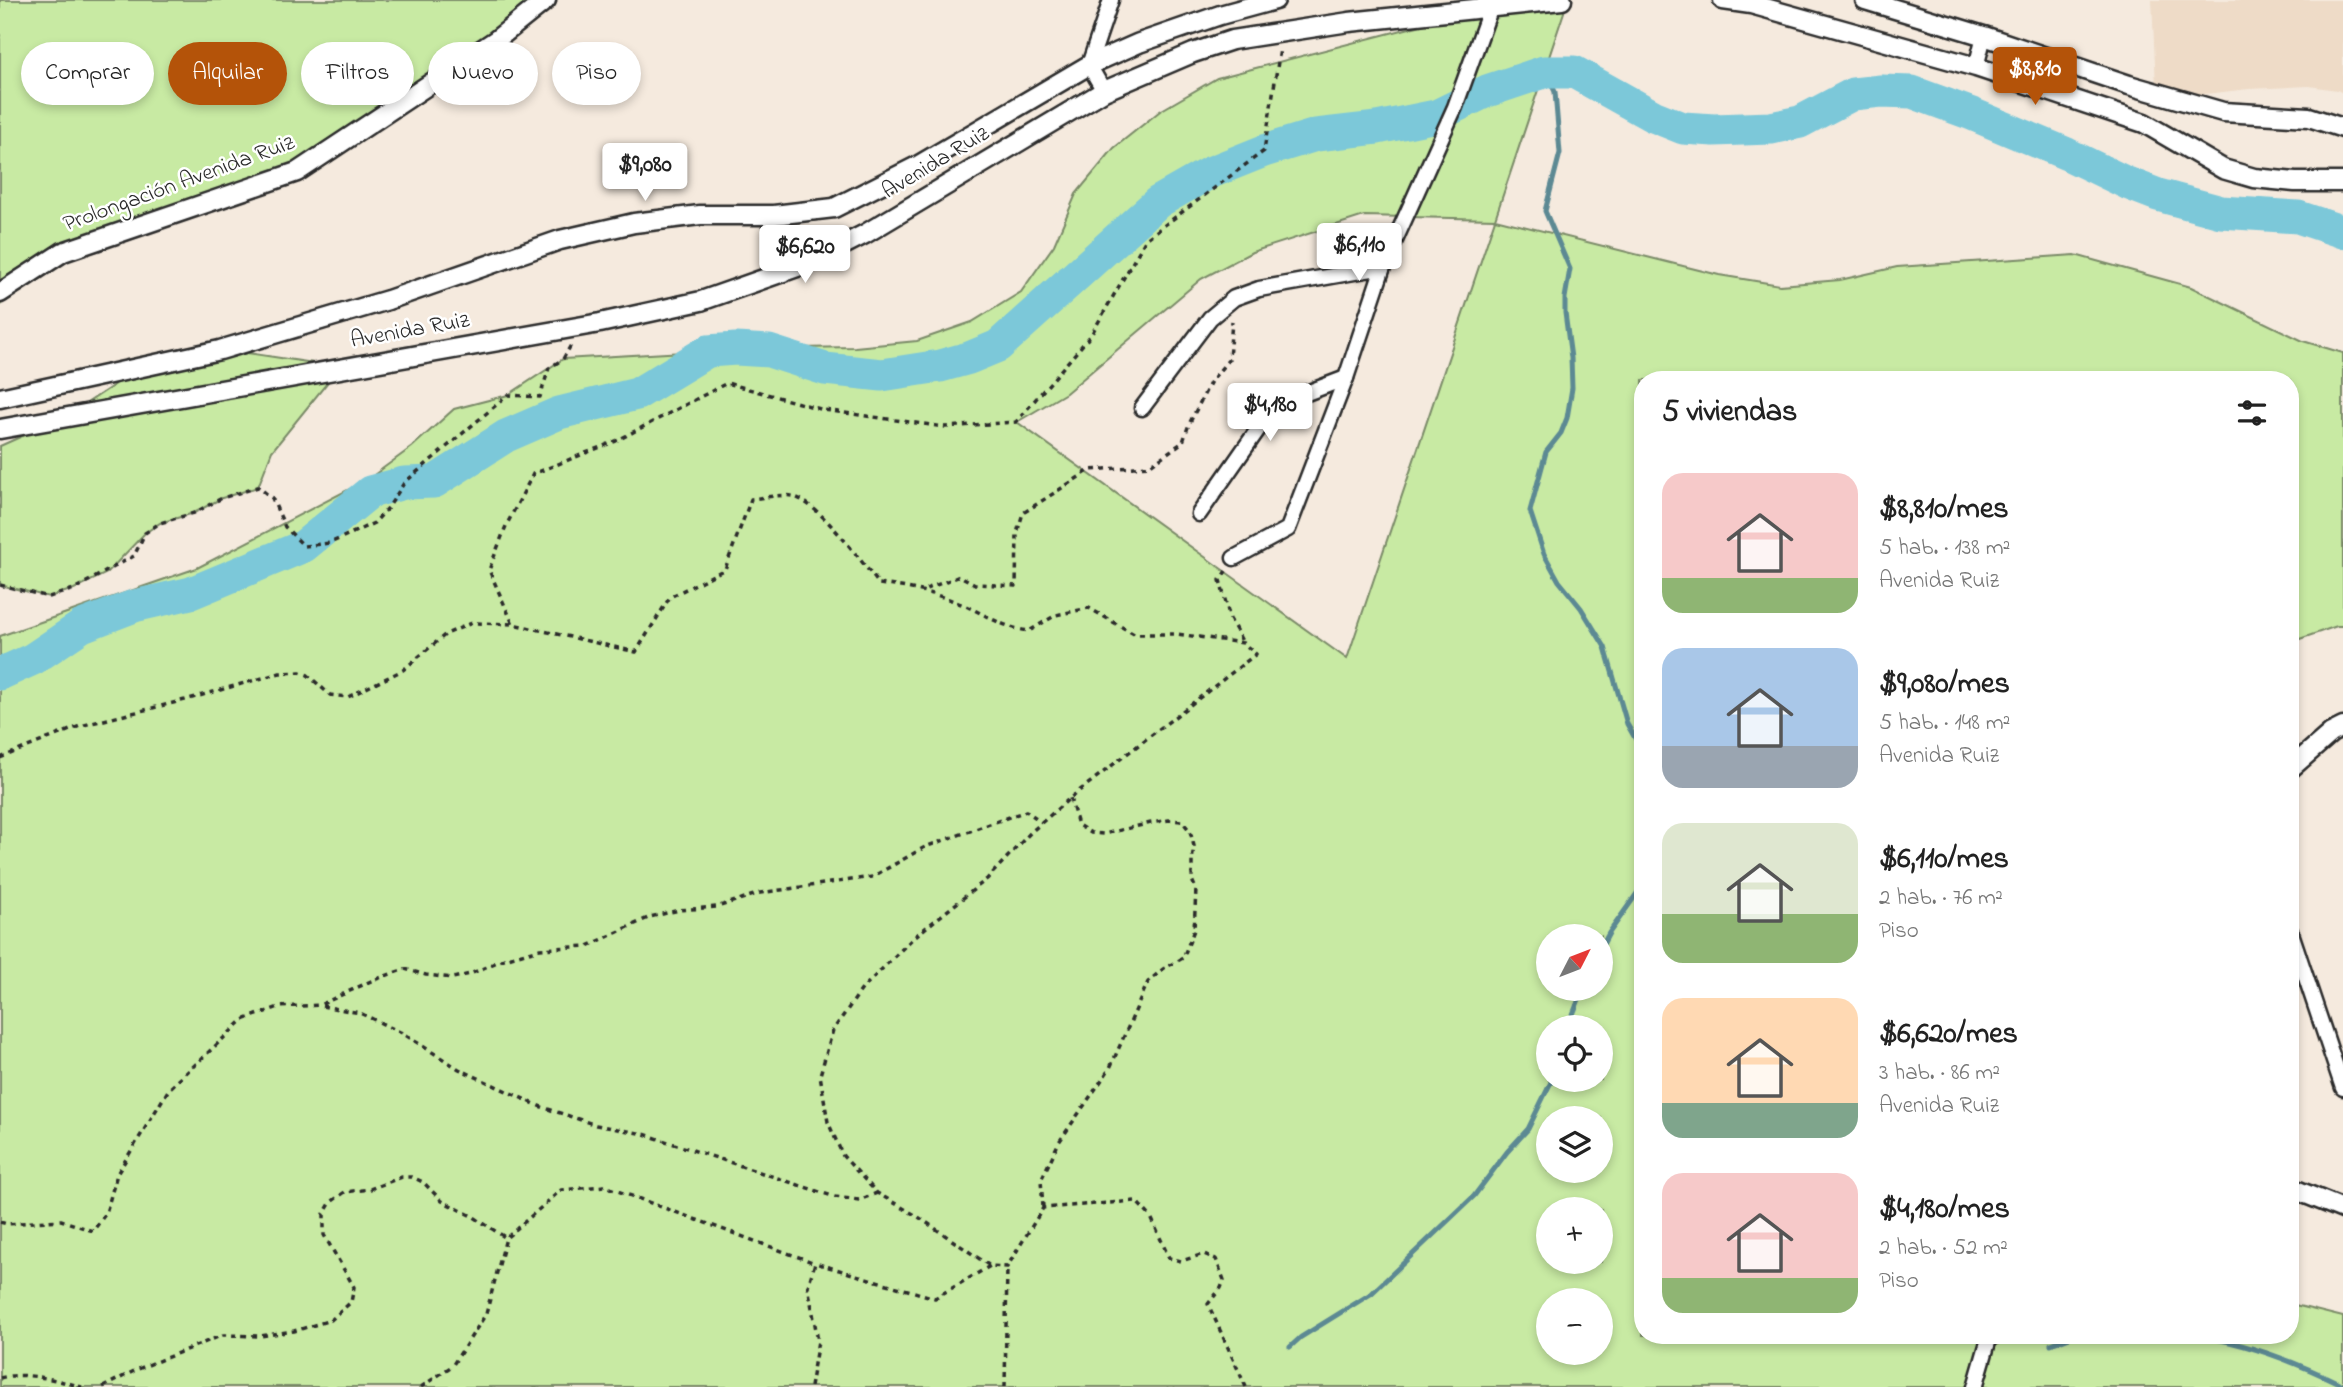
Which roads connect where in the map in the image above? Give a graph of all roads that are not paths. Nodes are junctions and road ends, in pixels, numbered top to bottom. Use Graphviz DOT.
graph roads {
  1 [pos="546,0"];
  2 [pos="1111,0"];
  3 [pos="1275,0"];
  4 [pos="1562,0"];
  5 [pos="1723,0"];
  6 [pos="1865,0"];
  7 [pos="1491,7"];
  8 [pos="1984,37"];
  9 [pos="1089,65"];
  10 [pos="1976,67"];
  11 [pos="1104,92"];
  12 [pos="2343,128"];
  13 [pos="2343,182"];
  14 [pos="1383,267"];
  15 [pos="0,293"];
  16 [pos="1346,378"];
  17 [pos="0,398"];
  18 [pos="1142,408"];
  19 [pos="0,429"];
  20 [pos="1199,514"];
  21 [pos="1234,558"];
  22 [pos="2343,727"];
  23 [pos="2299,761"];
  24 [pos="2299,957"];
  25 [pos="2343,1088"];
  26 [pos="2299,1191"];
  27 [pos="2343,1209"];
  28 [pos="1987,1344"];
  29 [pos="1975,1387"];
  1 -- 15 [label="street, Prolongación Avenida Ruiz"];
  2 -- 9 [label="street"];
  3 -- 9 [label="street, Avenida Ruiz"];
  4 -- 7 [label="street, Avenida Ruiz"];
  5 -- 10 [label="street"];
  6 -- 8 [label="street"];
  7 -- 11 [label="street, Avenida Ruiz"];
  7 -- 14 [label="street"];
  8 -- 10 [label="street"];
  8 -- 12 [label="street"];
  9 -- 11 [label="street"];
  9 -- 17 [label="street, Avenida Ruiz"];
  10 -- 13 [label="street"];
  11 -- 19 [label="street, Avenida Ruiz"];
  14 -- 16 [label="street"];
  14 -- 18 [label="street"];
  16 -- 20 [label="street"];
  16 -- 21 [label="street"];
  22 -- 23 [label="street"];
  24 -- 25 [label="street"];
  26 -- 27 [label="street"];
  28 -- 29 [label="street"];
}
